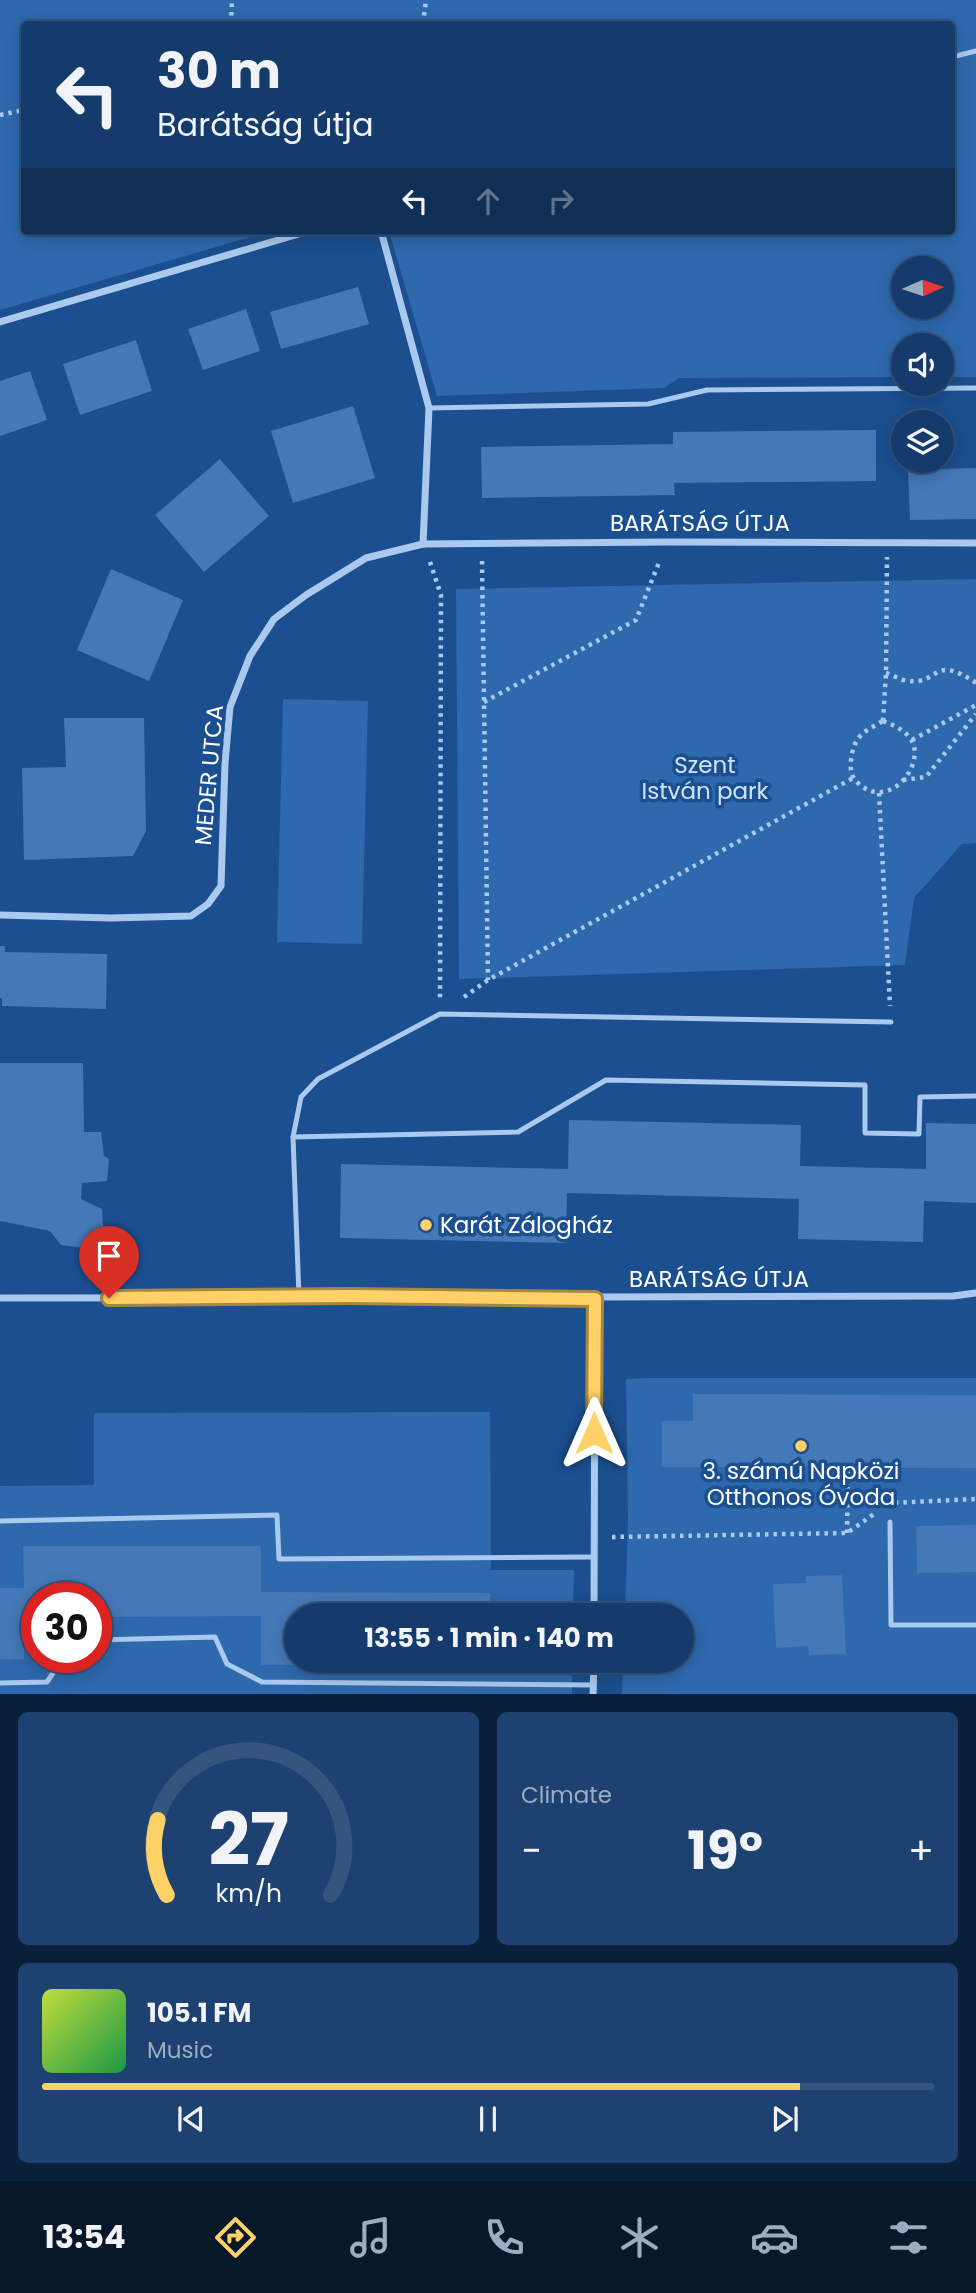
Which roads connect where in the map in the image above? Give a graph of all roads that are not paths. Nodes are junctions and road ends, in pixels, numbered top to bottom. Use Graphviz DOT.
graph roads {
  1 [pos="976,51"];
  2 [pos="955,56"];
  3 [pos="295,235"];
  4 [pos="382,235"];
  5 [pos="0,322"];
  6 [pos="976,388"];
  7 [pos="429,408"];
  8 [pos="976,543"];
  9 [pos="424,544"];
  10 [pos="0,915"];
  11 [pos="891,1022"];
  12 [pos="976,1096"];
  13 [pos="293,1137"];
  14 [pos="976,1293"];
  15 [pos="299,1297"];
  16 [pos="0,1298"];
  17 [pos="595,1299"];
  18 [pos="0,1521"];
  19 [pos="890,1522"];
  20 [pos="594,1557"];
  21 [pos="594,1603"];
  22 [pos="976,1625"];
  23 [pos="112,1640"];
  24 [pos="53,1673"];
  25 [pos="594,1673"];
  26 [pos="0,1683"];
  27 [pos="593,1685"];
  28 [pos="593,1694"];
  1 -- 2 [label="lane"];
  3 -- 5 [label="street"];
  4 -- 7 [label="street"];
  6 -- 7 [label="lane"];
  7 -- 9 [label="street"];
  8 -- 9 [label="street, BARÁTSÁG ÚTJA"];
  9 -- 10 [label="street, MEDER UTCA"];
  11 -- 13 [label="lane"];
  12 -- 13 [label="lane"];
  13 -- 15 [label="lane"];
  14 -- 17 [label="street, BARÁTSÁG ÚTJA"];
  15 -- 16 [label="street, BARÁTSÁG ÚTJA"];
  15 -- 17 [label="street, BARÁTSÁG ÚTJA"];
  17 -- 20 [label="street"];
  18 -- 20 [label="lane"];
  19 -- 22 [label="lane"];
  20 -- 21 [label="street"];
  23 -- 27 [label="lane"];
  24 -- 26 [label="lane"];
  25 -- 27 [label="street"];
  27 -- 28 [label="street"];
}
